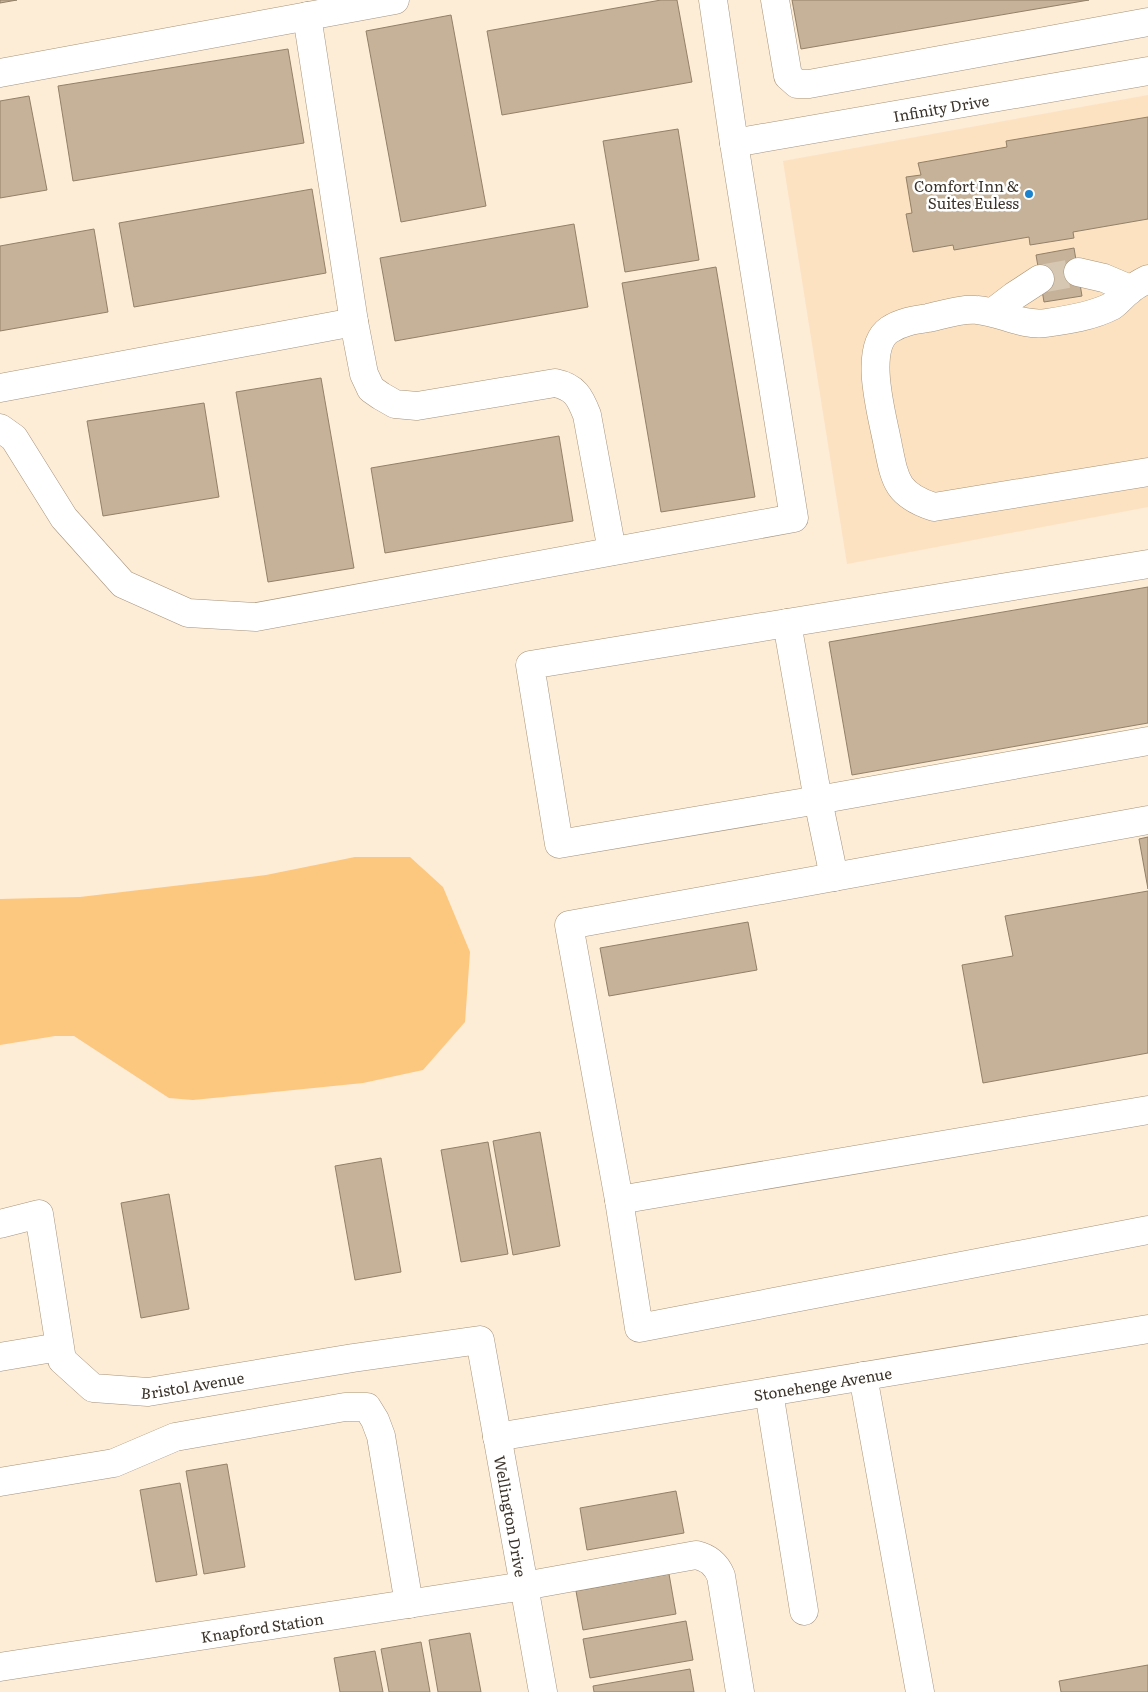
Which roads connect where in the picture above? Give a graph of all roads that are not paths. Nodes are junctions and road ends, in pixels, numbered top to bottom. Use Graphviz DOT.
graph roads {
  1 [pos="395,0"];
  2 [pos="713,0"];
  3 [pos="775,0"];
  4 [pos="306,16"];
  5 [pos="1148,22"];
  6 [pos="1148,71"];
  7 [pos="0,73"];
  8 [pos="734,144"];
  9 [pos="1078,272"];
  10 [pos="1040,279"];
  11 [pos="1139,284"];
  12 [pos="993,312"];
  13 [pos="354,322"];
  14 [pos="0,388"];
  15 [pos="0,428"];
  16 [pos="1148,472"];
  17 [pos="612,551"];
  18 [pos="1148,564"];
  19 [pos="787,623"];
  20 [pos="1148,741"];
  21 [pos="818,800"];
  22 [pos="1148,820"];
  23 [pos="834,877"];
  24 [pos="1148,1110"];
  25 [pos="619,1200"];
  26 [pos="0,1224"];
  27 [pos="1148,1230"];
  28 [pos="1148,1329"];
  29 [pos="480,1340"];
  30 [pos="59,1347"];
  31 [pos="0,1357"];
  32 [pos="863,1376"];
  33 [pos="768,1392"];
  34 [pos="497,1436"];
  35 [pos="0,1482"];
  36 [pos="524,1586"];
  37 [pos="409,1604"];
  38 [pos="804,1611"];
  39 [pos="0,1667"];
  40 [pos="543,1692"];
  41 [pos="740,1692"];
  42 [pos="920,1692"];
  1 -- 4 [label="street"];
  2 -- 8 [label="street"];
  3 -- 5 [label="street"];
  4 -- 7 [label="street"];
  4 -- 13 [label="street"];
  6 -- 8 [label="street, Infinity Drive"];
  8 -- 17 [label="street"];
  9 -- 11 [label="street"];
  10 -- 12 [label="street"];
  11 -- 12 [label="street"];
  12 -- 16 [label="street"];
  13 -- 14 [label="street"];
  13 -- 17 [label="street"];
  15 -- 17 [label="street"];
  18 -- 19 [label="street"];
  19 -- 21 [label="street"];
  19 -- 21 [label="street"];
  20 -- 21 [label="street"];
  21 -- 23 [label="street"];
  22 -- 23 [label="street"];
  23 -- 25 [label="street"];
  24 -- 25 [label="street"];
  25 -- 27 [label="street"];
  26 -- 30 [label="street, Bristol Avenue"];
  28 -- 32 [label="street, Stonehenge Avenue"];
  29 -- 30 [label="street, Bristol Avenue"];
  29 -- 34 [label="street, Wellington Drive"];
  30 -- 31 [label="street"];
  32 -- 33 [label="street, Stonehenge Avenue"];
  32 -- 42 [label="street"];
  33 -- 34 [label="street, Stonehenge Avenue"];
  33 -- 38 [label="street"];
  34 -- 36 [label="street, Wellington Drive"];
  35 -- 37 [label="street"];
  36 -- 37 [label="street, Knapford Station"];
  36 -- 40 [label="street, Wellington Drive"];
  36 -- 41 [label="street, Knapford Station"];
  37 -- 39 [label="street, Knapford Station"];
}
